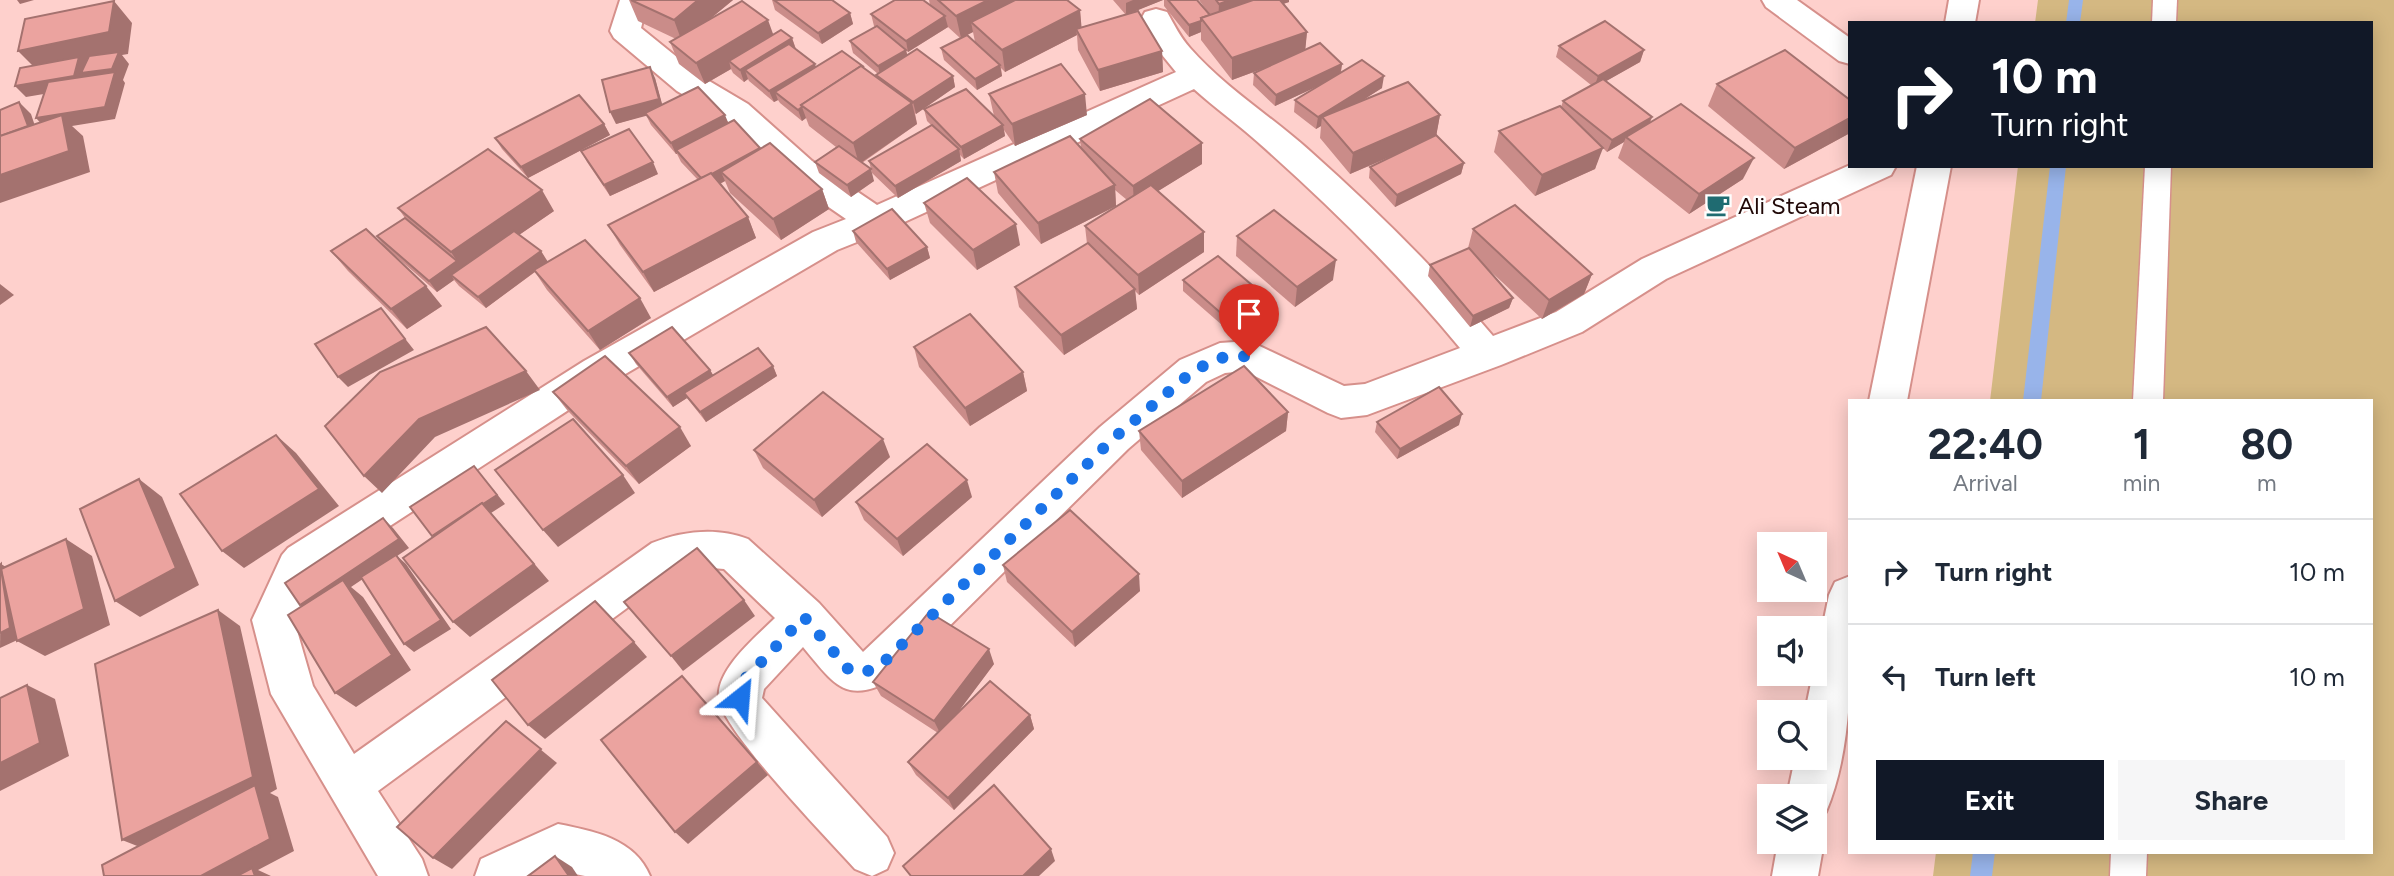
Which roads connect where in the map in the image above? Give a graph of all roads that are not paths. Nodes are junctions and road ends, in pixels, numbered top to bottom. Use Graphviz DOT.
graph roads {
  1 [pos="636,0"];
  2 [pos="1777,0"];
  3 [pos="1964,0"];
  4 [pos="2165,0"];
  5 [pos="1156,19"];
  6 [pos="1960,21"];
  7 [pos="2164,21"];
  8 [pos="1848,53"];
  9 [pos="1199,74"];
  10 [pos="1875,168"];
  11 [pos="1934,168"];
  12 [pos="2158,168"];
  13 [pos="874,221"];
  14 [pos="1488,355"];
  15 [pos="1888,399"];
  16 [pos="2148,399"];
  17 [pos="1848,605"];
  18 [pos="804,617"];
  19 [pos="1812,784"];
  20 [pos="348,785"];
  21 [pos="871,853"];
  22 [pos="1799,854"];
  23 [pos="2129,854"];
  24 [pos="405,876"];
  25 [pos="498,876"];
  26 [pos="626,876"];
  27 [pos="1795,876"];
  28 [pos="2128,876"];
  1 -- 13 [label="street"];
  2 -- 8 [label="street"];
  3 -- 6 [label="street"];
  4 -- 7 [label="lane"];
  5 -- 9 [label="street"];
  9 -- 13 [label="street"];
  9 -- 14 [label="street"];
  10 -- 14 [label="street"];
  11 -- 15 [label="street"];
  12 -- 16 [label="lane"];
  13 -- 20 [label="street"];
  14 -- 18 [label="street"];
  17 -- 19 [label="street"];
  18 -- 20 [label="street"];
  18 -- 21 [label="street"];
  20 -- 24 [label="street"];
  22 -- 27 [label="street"];
  23 -- 28 [label="lane"];
  25 -- 26 [label="street"];
}
